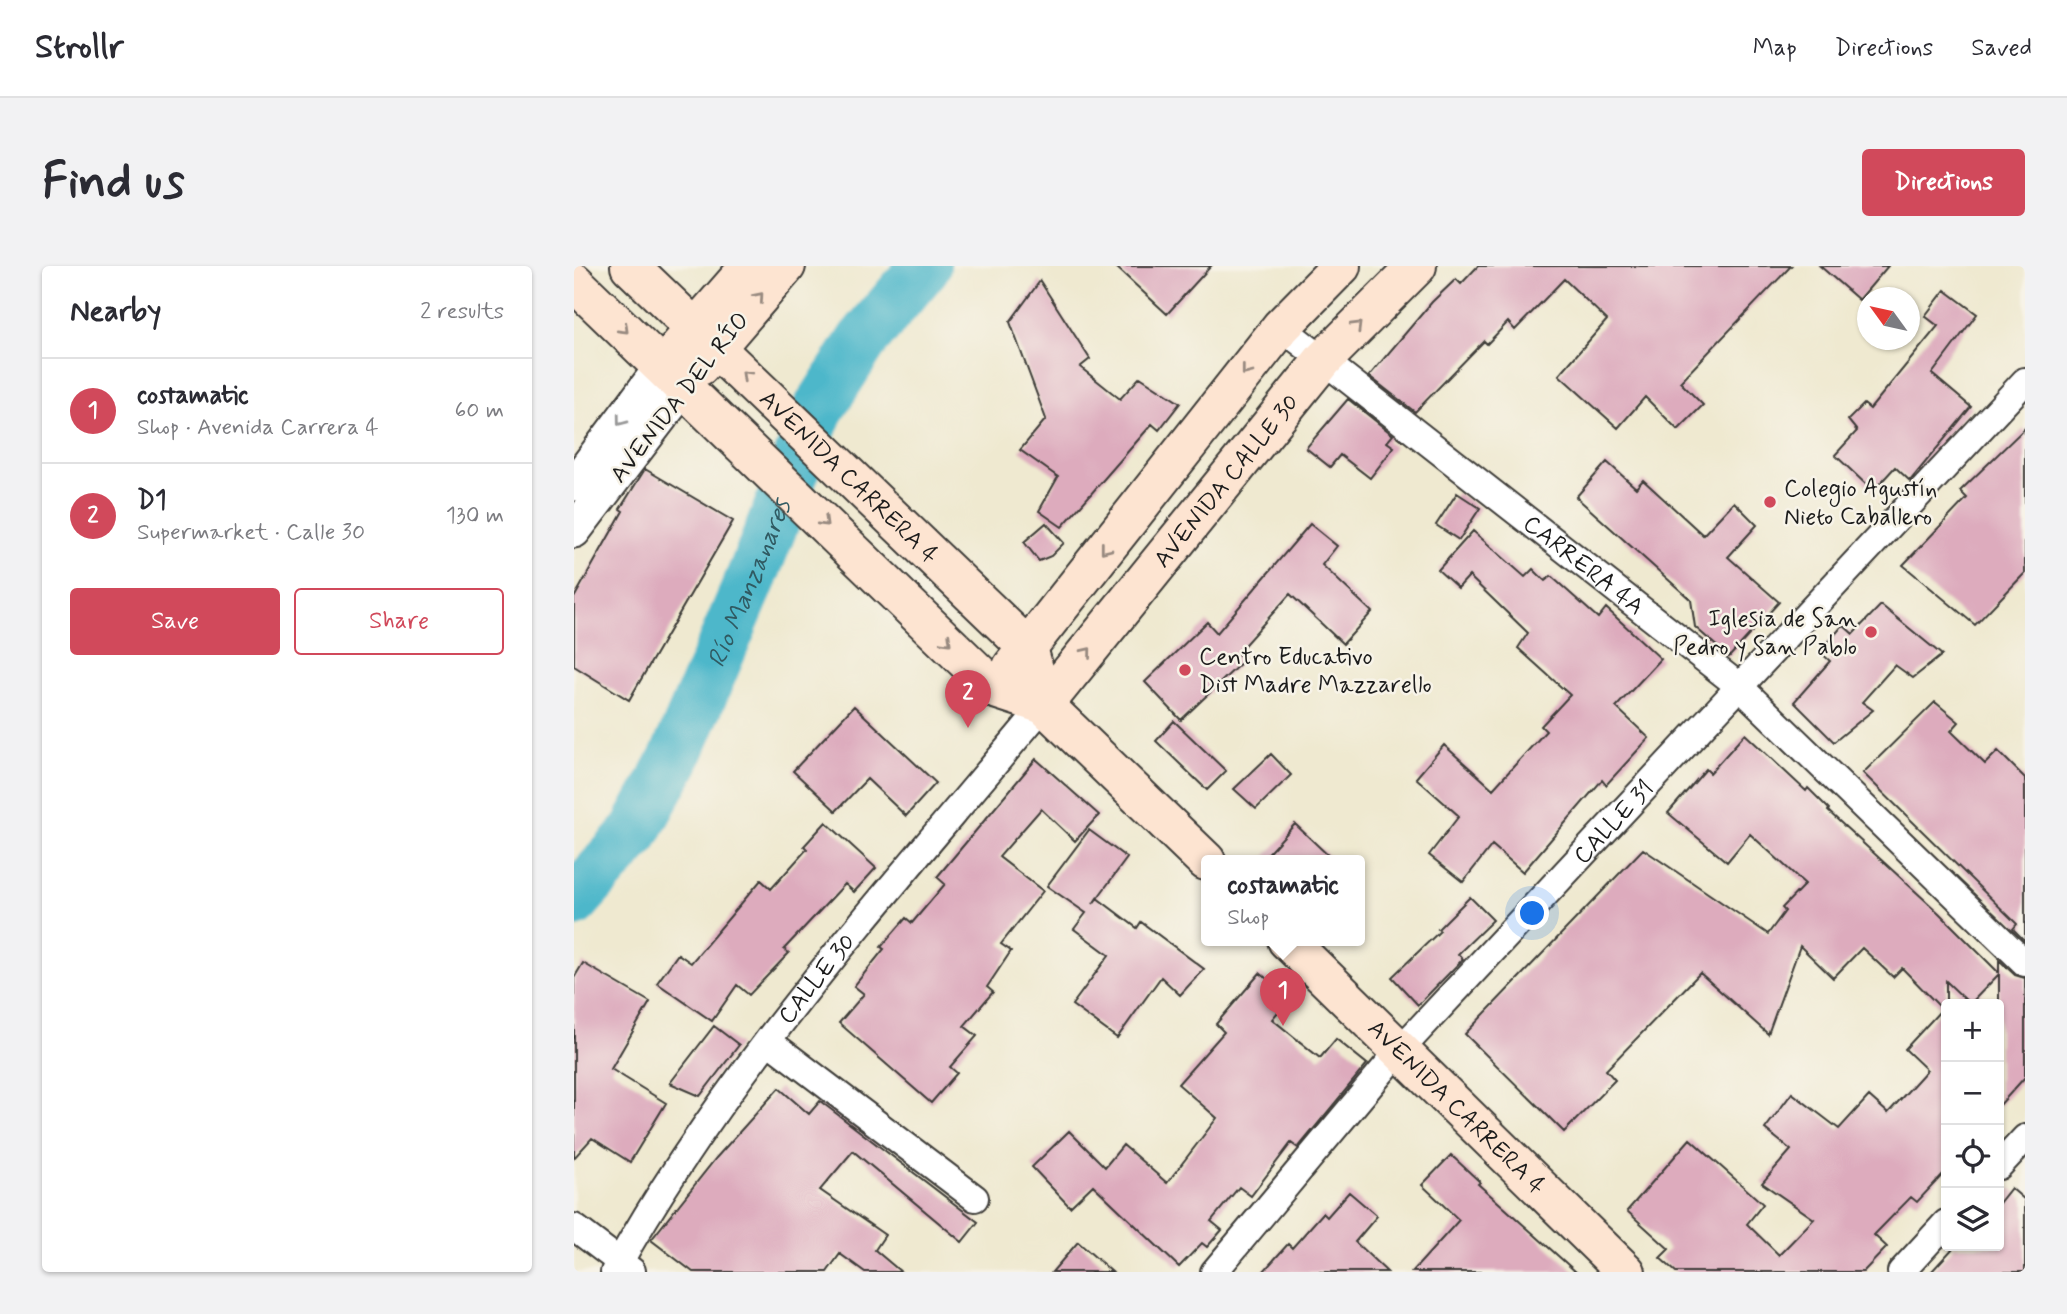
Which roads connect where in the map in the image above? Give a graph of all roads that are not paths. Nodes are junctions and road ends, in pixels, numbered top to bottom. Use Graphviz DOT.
graph roads {
  1 [pos="629,266"];
  2 [pos="750,266"];
  3 [pos="786,266"];
  4 [pos="1341,266"];
  5 [pos="1417,266"];
  6 [pos="574,282"];
  7 [pos="1281,327"];
  8 [pos="706,337"];
  9 [pos="1324,359"];
  10 [pos="673,377"];
  11 [pos="2025,381"];
  12 [pos="574,484"];
  13 [pos="574,531"];
  14 [pos="1079,582"];
  15 [pos="982,602"];
  16 [pos="1028,648"];
  17 [pos="1739,686"];
  18 [pos="995,688"];
  19 [pos="1044,705"];
  20 [pos="1201,855"];
  21 [pos="1293,946"];
  22 [pos="2025,963"];
  23 [pos="768,1041"];
  24 [pos="1399,1051"];
  25 [pos="2025,1138"];
  26 [pos="2004,1161"];
  27 [pos="975,1198"];
  28 [pos="574,1227"];
  29 [pos="1941,1228"];
  30 [pos="622,1269"];
  31 [pos="1214,1272"];
  32 [pos="1626,1272"];
  33 [pos="1901,1272"];
  1 -- 8 [label="main road, AVENIDA CARRERA 4"];
  2 -- 8 [label="main road, AVENIDA DEL RÍO"];
  8 -- 3 [label="main road, AVENIDA DEL RÍO, one-way"];
  4 -- 7 [label="main road"];
  9 -- 5 [label="main road, AVENIDA CALLE 30, one-way"];
  6 -- 10 [label="main road, one-way"];
  7 -- 9 [label="street, CARRERA 4A"];
  7 -- 14 [label="main road, one-way"];
  8 -- 10 [label="main road, AVENIDA DEL RÍO"];
  15 -- 8 [label="main road, AVENIDA CARRERA 4, one-way"];
  9 -- 17 [label="street, CARRERA 4A"];
  19 -- 9 [label="main road, AVENIDA CALLE 30, one-way"];
  10 -- 12 [label="street, AVENIDA DEL RÍO, one-way"];
  10 -- 13 [label="street, AVENIDA DEL RÍO"];
  10 -- 18 [label="main road, one-way"];
  11 -- 17 [label="street, CALLE 31"];
  14 -- 15 [label="main road"];
  14 -- 16 [label="main road"];
  15 -- 16 [label="main road, AVENIDA CARRERA 4"];
  16 -- 18 [label="main road"];
  16 -- 19 [label="main road, AVENIDA CARRERA 4"];
  17 -- 22 [label="street, CARRERA 4A"];
  17 -- 24 [label="street, CALLE 31"];
  18 -- 19 [label="main road"];
  19 -- 20 [label="main road"];
  19 -- 23 [label="street, CALLE 30"];
  21 -- 24 [label="main road, AVENIDA CARRERA 4"];
  23 -- 27 [label="street"];
  23 -- 30 [label="street, CALLE 30"];
  24 -- 31 [label="street, CALLE 31"];
  24 -- 32 [label="main road, AVENIDA CARRERA 4"];
  25 -- 26 [label="street"];
  28 -- 30 [label="street"];
  29 -- 33 [label="street"];
}
